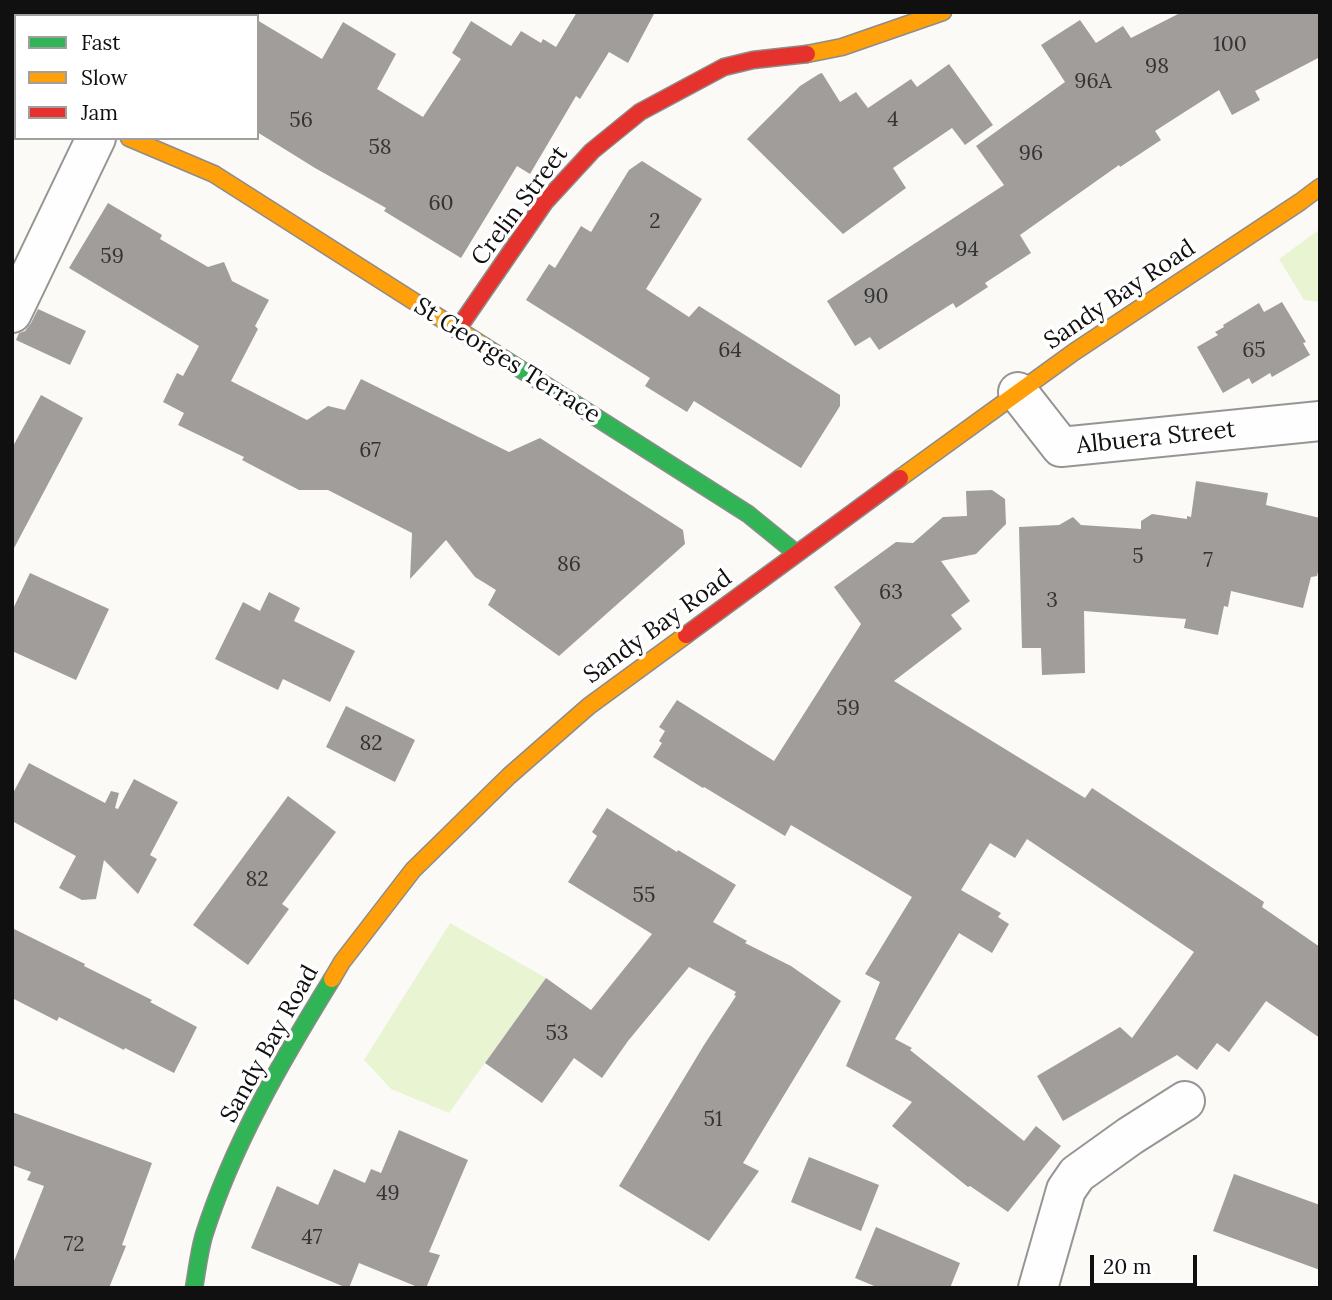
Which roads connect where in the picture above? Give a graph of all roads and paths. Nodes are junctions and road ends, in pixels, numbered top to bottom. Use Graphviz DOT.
graph roads {
  1 [pos="943,12"];
  2 [pos="95,140"];
  3 [pos="134,140"];
  4 [pos="177,140"];
  5 [pos="214,174"];
  6 [pos="1320,187"];
  7 [pos="1320,194"];
  8 [pos="1300,202"];
  9 [pos="12,313"];
  10 [pos="457,330"];
  11 [pos="1018,392"];
  12 [pos="1320,421"];
  13 [pos="796,553"];
  14 [pos="1185,1101"];
  15 [pos="203,1237"];
  16 [pos="183,1267"];
  17 [pos="194,1288"];
  18 [pos="1038,1288"];
  1 -- 10 [label="main road, Crelin Street"];
  2 -- 9 [label="street"];
  3 -- 5 [label="main road, St Georges Terrace"];
  4 -- 5 [label="street, St Georges Terrace"];
  5 -- 10 [label="main road, St Georges Terrace"];
  6 -- 8 [label="main road, Sandy Bay Road"];
  7 -- 8 [label="main road, Sandy Bay Road"];
  8 -- 11 [label="main road, Sandy Bay Road"];
  10 -- 13 [label="main road, St Georges Terrace"];
  11 -- 12 [label="street, Albuera Street"];
  11 -- 13 [label="main road, Sandy Bay Road"];
  13 -- 15 [label="main road, Sandy Bay Road"];
  14 -- 18 [label="street"];
  15 -- 16 [label="main road, Sandy Bay Road"];
  15 -- 17 [label="main road, Sandy Bay Road"];
}
